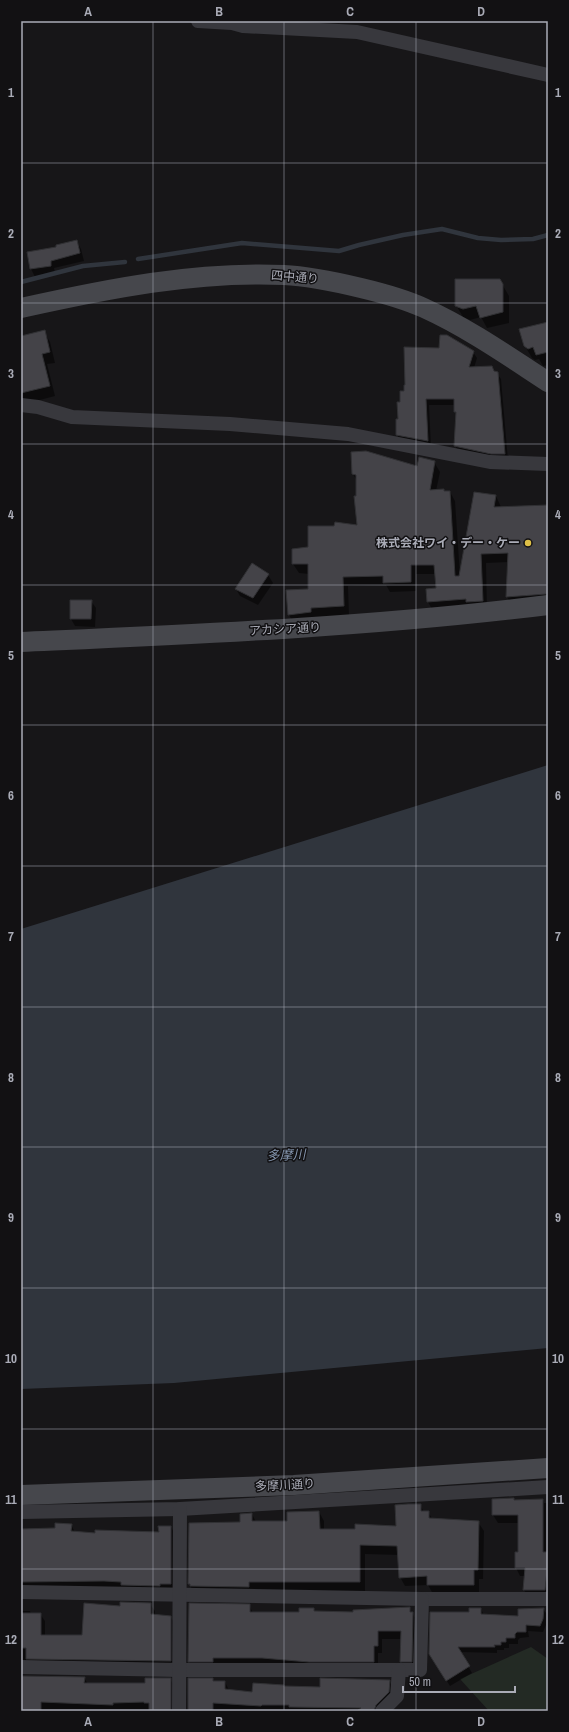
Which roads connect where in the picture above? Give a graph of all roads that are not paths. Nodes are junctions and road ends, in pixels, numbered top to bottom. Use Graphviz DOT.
graph roads {
  1 [pos="198,21"];
  2 [pos="232,22"];
  3 [pos="548,75"];
  4 [pos="21,308"];
  5 [pos="548,382"];
  6 [pos="21,405"];
  7 [pos="548,464"];
  8 [pos="548,605"];
  9 [pos="21,642"];
  10 [pos="548,1468"];
  11 [pos="548,1487"];
  12 [pos="21,1495"];
  13 [pos="180,1509"];
  14 [pos="21,1512"];
  15 [pos="21,1592"];
  16 [pos="180,1595"];
  17 [pos="422,1599"];
  18 [pos="548,1599"];
  19 [pos="21,1668"];
  20 [pos="180,1670"];
  21 [pos="399,1670"];
  22 [pos="179,1711"];
  23 [pos="382,1711"];
  1 -- 2 [label="street"];
  2 -- 3 [label="street"];
  4 -- 5 [label="street, 四中通り"];
  6 -- 7 [label="street"];
  8 -- 9 [label="street, アカシア通り"];
  10 -- 12 [label="street, 多摩川通り"];
  11 -- 13 [label="street"];
  13 -- 14 [label="street"];
  13 -- 16 [label="street"];
  15 -- 16 [label="street"];
  16 -- 17 [label="street"];
  16 -- 20 [label="street"];
  17 -- 18 [label="street"];
  17 -- 21 [label="street"];
  19 -- 20 [label="street"];
  20 -- 21 [label="street"];
  20 -- 22 [label="street"];
  21 -- 23 [label="street"];
}
